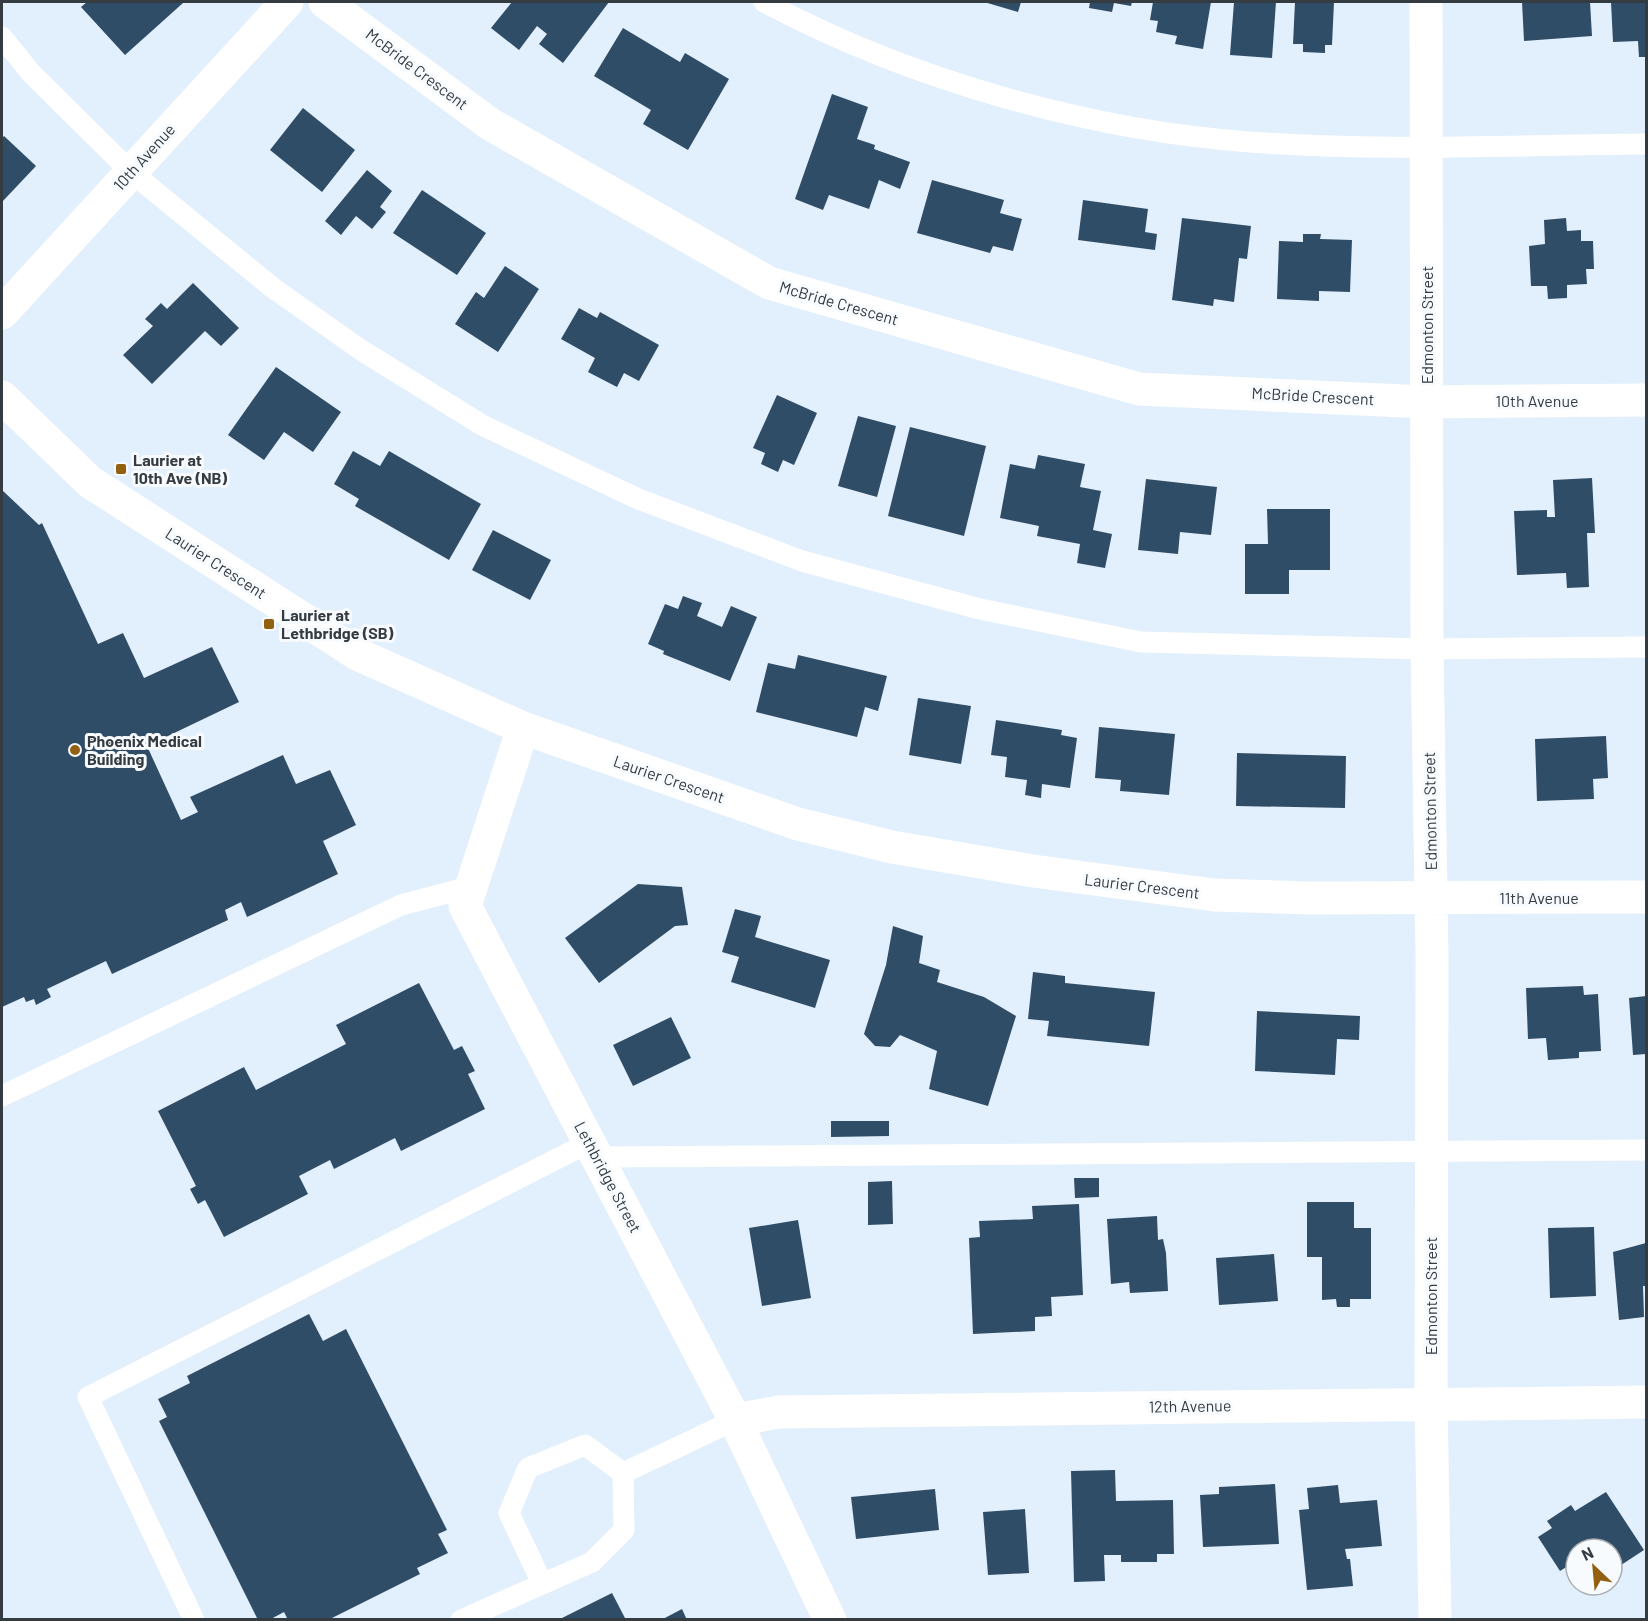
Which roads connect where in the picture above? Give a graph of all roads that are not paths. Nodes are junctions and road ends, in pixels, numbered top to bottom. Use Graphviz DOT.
graph roads {
  1 [pos="287,2"];
  2 [pos="325,2"];
  3 [pos="764,2"];
  4 [pos="1426,2"];
  5 [pos="2,38"];
  6 [pos="1647,144"];
  7 [pos="1426,146"];
  8 [pos="130,172"];
  9 [pos="2,313"];
  10 [pos="2,397"];
  11 [pos="1647,400"];
  12 [pos="1427,402"];
  13 [pos="1647,646"];
  14 [pos="1427,649"];
  15 [pos="523,728"];
  16 [pos="472,886"];
  17 [pos="1647,897"];
  18 [pos="1431,898"];
  19 [pos="2,1096"];
  20 [pos="594,1150"];
  21 [pos="1647,1150"];
  22 [pos="1432,1153"];
  23 [pos="1647,1402"];
  24 [pos="1431,1403"];
  25 [pos="735,1420"];
  26 [pos="623,1473"];
  27 [pos="542,1583"];
  28 [pos="194,1620"];
  29 [pos="461,1620"];
  30 [pos="830,1620"];
  31 [pos="1435,1620"];
  1 -- 8 [label="street, 10th Avenue"];
  2 -- 12 [label="street, McBride Crescent"];
  3 -- 7 [label="lane"];
  4 -- 7 [label="street, Edmonton Street"];
  5 -- 8 [label="lane"];
  6 -- 7 [label="lane"];
  7 -- 12 [label="street, Edmonton Street"];
  8 -- 9 [label="street, 10th Avenue"];
  8 -- 14 [label="lane"];
  10 -- 15 [label="street, Laurier Crescent"];
  11 -- 12 [label="street, 10th Avenue"];
  12 -- 14 [label="street, Edmonton Street"];
  13 -- 14 [label="lane"];
  14 -- 18 [label="street, Edmonton Street"];
  15 -- 16 [label="street, Lethbridge Street"];
  15 -- 18 [label="street, Laurier Crescent"];
  16 -- 19 [label="lane"];
  16 -- 20 [label="street, Lethbridge Street"];
  17 -- 18 [label="street, 11th Avenue"];
  18 -- 22 [label="street, Edmonton Street"];
  20 -- 22 [label="lane"];
  20 -- 25 [label="street, Lethbridge Street"];
  20 -- 28 [label="lane"];
  21 -- 22 [label="lane"];
  22 -- 24 [label="street, Edmonton Street"];
  23 -- 24 [label="street, 12th Avenue"];
  24 -- 25 [label="street, 12th Avenue"];
  24 -- 31 [label="street, Edmonton Street"];
  25 -- 26 [label="lane"];
  25 -- 30 [label="street, Lethbridge Street"];
  26 -- 27 [label="lane"];
  26 -- 27 [label="lane"];
  27 -- 29 [label="lane"];
}
